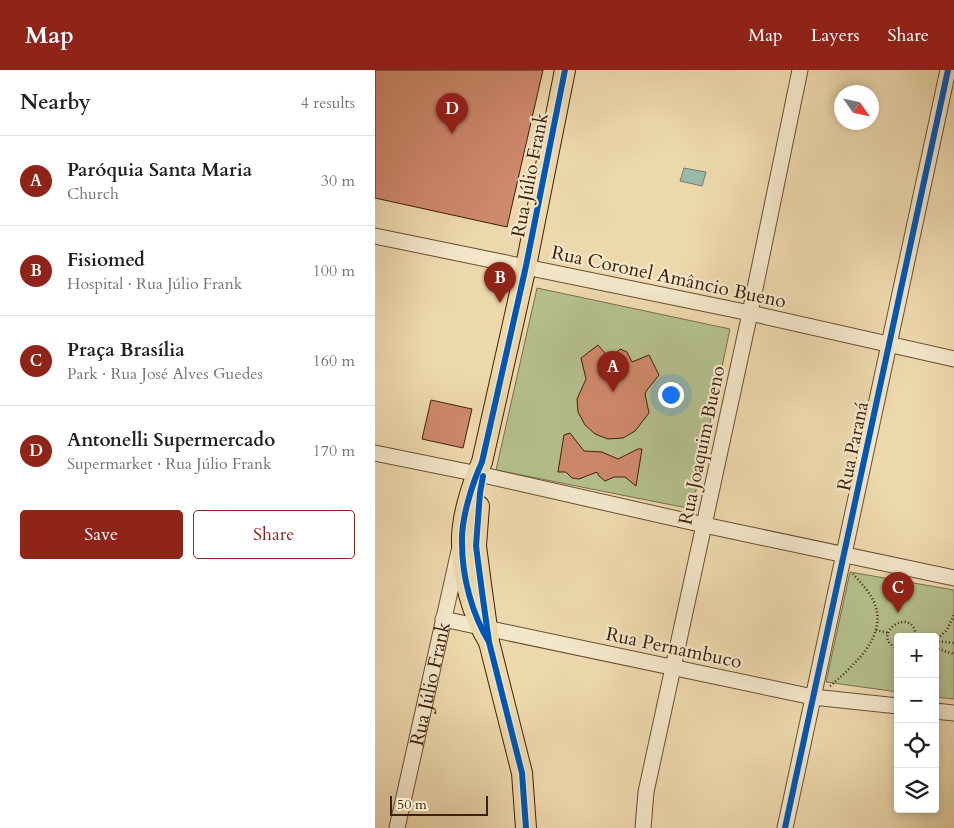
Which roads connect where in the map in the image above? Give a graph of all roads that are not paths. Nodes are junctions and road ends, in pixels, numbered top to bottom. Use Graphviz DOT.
graph roads {
  1 [pos="565,70"];
  2 [pos="800,70"];
  3 [pos="948,70"];
  4 [pos="375,236"];
  5 [pos="526,266"];
  6 [pos="750,313"];
  7 [pos="889,345"];
  8 [pos="954,359"];
  9 [pos="375,453"];
  10 [pos="480,470"];
  11 [pos="704,525"];
  12 [pos="461,541"];
  13 [pos="842,561"];
  14 [pos="954,578"];
  15 [pos="443,619"];
  16 [pos="486,632"];
  17 [pos="673,668"];
  18 [pos="815,697"];
  19 [pos="894,706"];
  20 [pos="939,711"];
  21 [pos="954,713"];
  22 [pos="397,828"];
  23 [pos="526,828"];
  24 [pos="643,828"];
  25 [pos="785,828"];
  1 -- 5 [label="main road, Rua Júlio Frank"];
  2 -- 6 [label="street, Rua Joaquim Bueno"];
  3 -- 7 [label="street, Rua Paraná"];
  4 -- 5 [label="street, Rua Coronel Amâncio Bueno"];
  5 -- 6 [label="street, Rua Coronel Amâncio Bueno"];
  5 -- 10 [label="main road, Rua Júlio Frank"];
  6 -- 7 [label="street, Rua Coronel Amâncio Bueno"];
  6 -- 11 [label="street, Rua Joaquim Bueno"];
  7 -- 8 [label="street, Rua Coronel Amâncio Bueno"];
  7 -- 13 [label="street, Rua Paraná"];
  9 -- 10 [label="street"];
  10 -- 11 [label="street"];
  10 -- 12 [label="main road"];
  10 -- 16 [label="main road"];
  11 -- 13 [label="street"];
  11 -- 17 [label="street, Rua Joaquim Bueno"];
  12 -- 15 [label="street, Rua Júlio Frank"];
  12 -- 16 [label="main road"];
  13 -- 14 [label="street"];
  13 -- 18 [label="street, Rua Paraná"];
  15 -- 16 [label="street, Rua Pernambuco"];
  15 -- 22 [label="street, Rua Júlio Frank"];
  16 -- 17 [label="street, Rua Pernambuco"];
  16 -- 23 [label="main road"];
  17 -- 18 [label="street, Rua Pernambuco"];
  17 -- 24 [label="street, Rua Joaquim Bueno"];
  18 -- 19 [label="street, Rua Pernambuco"];
  18 -- 25 [label="street, Rua Paraná"];
  20 -- 21 [label="street"];
}
